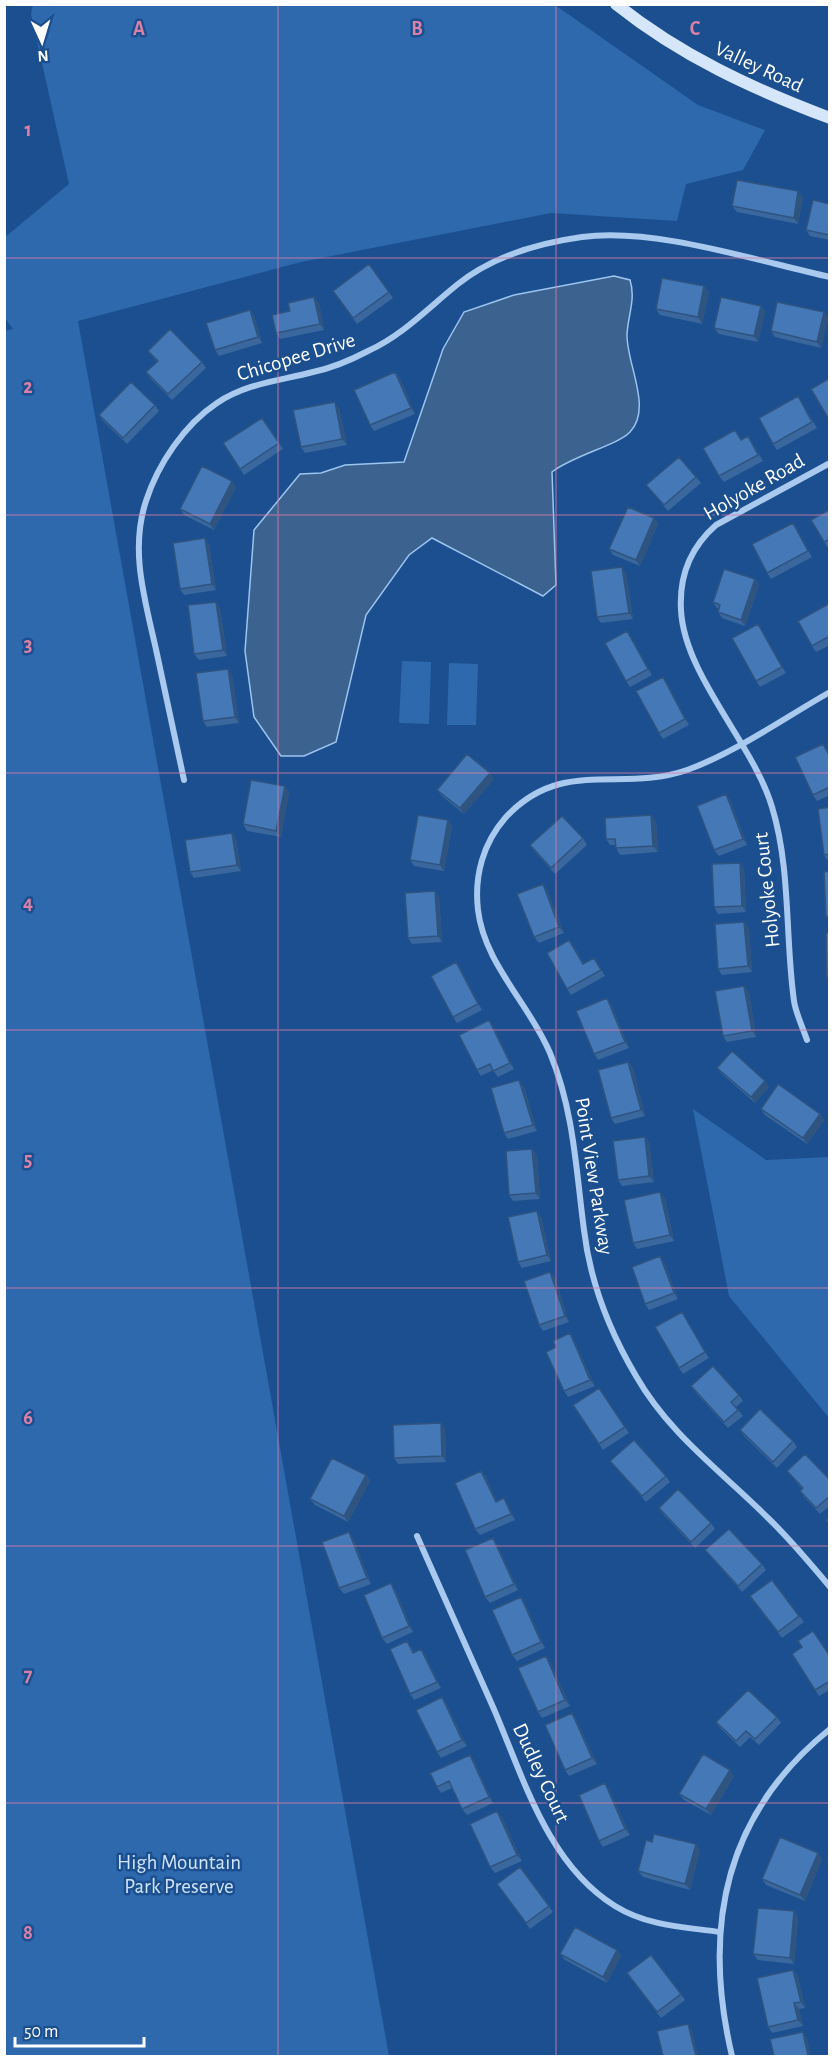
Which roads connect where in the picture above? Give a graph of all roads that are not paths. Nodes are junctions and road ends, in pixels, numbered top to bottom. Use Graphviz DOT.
graph roads {
  1 [pos="616,4"];
  2 [pos="830,118"];
  3 [pos="830,277"];
  4 [pos="830,463"];
  5 [pos="830,692"];
  6 [pos="739,743"];
  7 [pos="184,780"];
  8 [pos="807,1040"];
  9 [pos="417,1536"];
  10 [pos="830,1587"];
  11 [pos="830,1729"];
  12 [pos="720,1932"];
  13 [pos="732,2056"];
  1 -- 2 [label="main road, Valley Road"];
  3 -- 7 [label="street, Chicopee Drive"];
  4 -- 6 [label="street, Holyoke Road"];
  5 -- 6 [label="street, Point View Parkway"];
  6 -- 8 [label="street, Holyoke Court"];
  6 -- 10 [label="street, Point View Parkway"];
  9 -- 12 [label="street, Dudley Court"];
  11 -- 12 [label="street"];
  12 -- 13 [label="street"];
}
